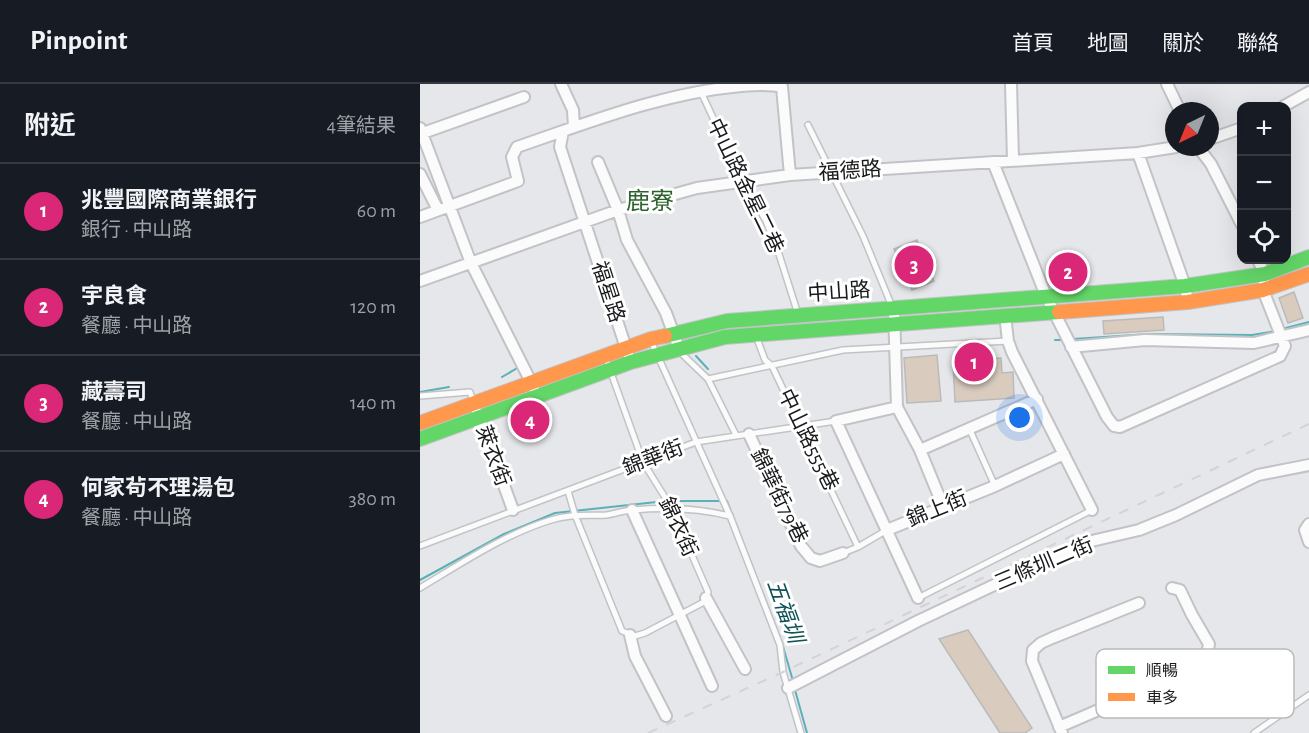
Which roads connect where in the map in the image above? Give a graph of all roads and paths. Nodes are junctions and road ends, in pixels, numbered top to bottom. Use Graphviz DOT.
graph roads {
  1 [pos="561,84"];
  2 [pos="758,84"];
  3 [pos="1011,84"];
  4 [pos="1167,84"];
  5 [pos="784,86"];
  6 [pos="700,91"];
  7 [pos="1309,92"];
  8 [pos="524,97"];
  9 [pos="1176,102"];
  10 [pos="1291,102"];
  11 [pos="808,125"];
  12 [pos="574,127"];
  13 [pos="422,130"];
  14 [pos="1237,130"];
  15 [pos="563,132"];
  16 [pos="1219,136"];
  17 [pos="1165,149"];
  18 [pos="1138,153"];
  19 [pos="1205,156"];
  20 [pos="1013,160"];
  21 [pos="598,162"];
  22 [pos="993,162"];
  23 [pos="830,173"];
  24 [pos="420,174"];
  25 [pos="790,175"];
  26 [pos="742,180"];
  27 [pos="450,206"];
  28 [pos="438,210"];
  29 [pos="618,210"];
  30 [pos="1237,215"];
  31 [pos="420,217"];
  32 [pos="585,222"];
  33 [pos="1309,257"];
  34 [pos="471,263"];
  35 [pos="1260,264"];
  36 [pos="1265,274"];
  37 [pos="1309,274"];
  38 [pos="420,281"];
  39 [pos="1185,286"];
  40 [pos="1263,290"];
  41 [pos="1046,296"];
  42 [pos="1188,302"];
  43 [pos="894,310"];
  44 [pos="1053,311"];
  45 [pos="1005,315"];
  46 [pos="798,316"];
  47 [pos="896,324"];
  48 [pos="1309,330"];
  49 [pos="673,334"];
  50 [pos="756,335"];
  51 [pos="1282,337"];
  52 [pos="651,339"];
  53 [pos="1008,341"];
  54 [pos="896,346"];
  55 [pos="1071,347"];
  56 [pos="626,348"];
  57 [pos="679,349"];
  58 [pos="657,355"];
  59 [pos="605,356"];
  60 [pos="631,362"];
  61 [pos="772,366"];
  62 [pos="610,371"];
  63 [pos="708,379"];
  64 [pos="532,382"];
  65 [pos="420,396"];
  66 [pos="539,397"];
  67 [pos="1037,399"];
  68 [pos="474,403"];
  69 [pos="897,407"];
  70 [pos="479,418"];
  71 [pos="836,421"];
  72 [pos="420,423"];
  73 [pos="801,427"];
  74 [pos="969,428"];
  75 [pos="749,434"];
  76 [pos="736,435"];
  77 [pos="420,439"];
  78 [pos="696,442"];
  79 [pos="920,450"];
  80 [pos="1064,454"];
  81 [pos="643,462"];
  82 [pos="1309,465"];
  83 [pos="995,486"];
  84 [pos="568,491"];
  85 [pos="943,506"];
  86 [pos="671,507"];
  87 [pos="513,510"];
  88 [pos="632,510"];
  89 [pos="1092,510"];
  90 [pos="575,515"];
  91 [pos="730,516"];
  92 [pos="1307,527"];
  93 [pos="887,530"];
  94 [pos="1309,542"];
  95 [pos="420,546"];
  96 [pos="858,547"];
  97 [pos="843,553"];
  98 [pos="420,588"];
  99 [pos="1172,588"];
  100 [pos="706,598"];
  101 [pos="918,598"];
  102 [pos="1139,603"];
  103 [pos="679,614"];
  104 [pos="630,635"];
  105 [pos="1208,649"];
  106 [pos="745,669"];
  107 [pos="792,685"];
  108 [pos="712,686"];
  109 [pos="1309,695"];
  110 [pos="1294,705"];
  111 [pos="1096,714"];
  112 [pos="666,716"];
  113 [pos="1276,718"];
  114 [pos="1061,730"];
  115 [pos="801,733"];
  116 [pos="1254,733"];
  1 -- 12 [label="street"];
  2 -- 5 [label="street, 中山路金星二巷"];
  2 -- 6 [label="street, 中山路金星二巷"];
  3 -- 20 [label="street"];
  4 -- 9 [label="street"];
  5 -- 25 [label="street, 中山路金星二巷"];
  6 -- 12 [label="street, 中山路金星二巷"];
  6 -- 26 [label="lane, 中山路金星二巷"];
  7 -- 10 [label="street"];
  8 -- 13 [label="street"];
  11 -- 23 [label="lane"];
  12 -- 15 [label="street, 中山路金星二巷"];
  13 -- 27 [label="street"];
  14 -- 16 [label="street"];
  15 -- 27 [label="street, 中山路金星二巷"];
  15 -- 32 [label="street, 福星路"];
  17 -- 18 [label="street, 福德路"];
  18 -- 20 [label="street, 福德路"];
  18 -- 39 [label="street"];
  19 -- 30 [label="street"];
  20 -- 22 [label="street, 福德路"];
  21 -- 29 [label="street"];
  22 -- 23 [label="street, 福德路"];
  22 -- 41 [label="street"];
  23 -- 25 [label="street, 福德路"];
  23 -- 43 [label="lane"];
  24 -- 28 [label="street"];
  25 -- 26 [label="street, 福德路"];
  26 -- 29 [label="street, 福德路"];
  26 -- 46 [label="lane, 中山路金星二巷"];
  27 -- 28 [label="street"];
  27 -- 34 [label="street"];
  28 -- 31 [label="street"];
  29 -- 32 [label="street, 福德路"];
  29 -- 49 [label="street"];
  32 -- 34 [label="street, 福德路"];
  32 -- 56 [label="street, 福星路"];
  33 -- 36 [label="street, 中山路"];
  34 -- 38 [label="street, 福德路"];
  34 -- 64 [label="street"];
  35 -- 36 [label="street"];
  36 -- 39 [label="street, 中山路"];
  36 -- 40 [label="street"];
  37 -- 40 [label="street, 中山路"];
  39 -- 41 [label="street, 中山路"];
  39 -- 42 [label="street"];
  40 -- 42 [label="street, 中山路"];
  40 -- 51 [label="street"];
  41 -- 43 [label="street, 中山路"];
  41 -- 44 [label="street"];
  42 -- 44 [label="street, 中山路"];
  43 -- 46 [label="street, 中山路"];
  43 -- 47 [label="street"];
  44 -- 45 [label="street, 中山路"];
  44 -- 55 [label="street"];
  45 -- 47 [label="street, 中山路"];
  45 -- 53 [label="street"];
  46 -- 49 [label="street, 中山路"];
  47 -- 50 [label="street, 中山路"];
  47 -- 54 [label="street"];
  48 -- 51 [label="street"];
  49 -- 52 [label="street, 中山路"];
  49 -- 57 [label="street"];
  50 -- 57 [label="street, 中山路"];
  50 -- 61 [label="lane, 中山路555巷"];
  51 -- 55 [label="street"];
  51 -- 55 [label="street"];
  52 -- 56 [label="street, 中山路"];
  52 -- 58 [label="lane"];
  53 -- 54 [label="lane"];
  53 -- 67 [label="street"];
  54 -- 61 [label="lane"];
  54 -- 69 [label="street"];
  56 -- 59 [label="street, 中山路"];
  56 -- 60 [label="street, 福星路"];
  57 -- 58 [label="street, 中山路"];
  57 -- 63 [label="lane"];
  58 -- 60 [label="street, 中山路"];
  58 -- 78 [label="lane"];
  59 -- 62 [label="lane, 錦衣街"];
  59 -- 64 [label="street, 中山路"];
  60 -- 62 [label="street, 中山路"];
  61 -- 63 [label="lane"];
  61 -- 73 [label="lane, 中山路555巷"];
  62 -- 66 [label="street, 中山路"];
  62 -- 81 [label="lane, 錦衣街"];
  63 -- 76 [label="lane"];
  64 -- 66 [label="street"];
  64 -- 68 [label="street, 中山路"];
  65 -- 68 [label="lane"];
  66 -- 70 [label="street, 中山路"];
  67 -- 74 [label="street"];
  67 -- 80 [label="street"];
  68 -- 70 [label="street, 萊衣街"];
  68 -- 72 [label="street, 中山路"];
  69 -- 71 [label="street, 錦華街"];
  69 -- 79 [label="street"];
  70 -- 77 [label="street, 中山路"];
  70 -- 87 [label="street, 萊衣街"];
  71 -- 73 [label="lane, 錦華街"];
  71 -- 93 [label="street, 錦上街"];
  73 -- 75 [label="lane, 錦華街"];
  73 -- 96 [label="lane, 中山路555巷"];
  74 -- 79 [label="street"];
  74 -- 83 [label="lane"];
  75 -- 76 [label="lane, 錦華街"];
  75 -- 97 [label="street, 錦華街79巷"];
  76 -- 78 [label="lane, 錦華街"];
  78 -- 81 [label="lane, 錦華街"];
  78 -- 91 [label="lane"];
  79 -- 85 [label="street"];
  80 -- 83 [label="street, 錦上街"];
  80 -- 89 [label="street"];
  81 -- 84 [label="lane, 錦華街"];
  81 -- 86 [label="lane, 錦衣街"];
  82 -- 107 [label="street, 三條圳二街"];
  83 -- 85 [label="street, 錦上街"];
  84 -- 87 [label="lane, 錦華街"];
  84 -- 90 [label="lane"];
  85 -- 93 [label="street, 錦上街"];
  86 -- 88 [label="lane"];
  86 -- 91 [label="lane"];
  86 -- 100 [label="lane, 錦衣街"];
  87 -- 95 [label="lane, 錦華街"];
  88 -- 90 [label="lane"];
  88 -- 103 [label="street, 錦衣街"];
  89 -- 101 [label="lane"];
  90 -- 98 [label="lane"];
  90 -- 104 [label="lane"];
  91 -- 107 [label="lane"];
  92 -- 94 [label="street"];
  93 -- 96 [label="lane"];
  93 -- 101 [label="street"];
  96 -- 97 [label="lane"];
  99 -- 105 [label="street"];
  100 -- 103 [label="lane"];
  100 -- 106 [label="street, 錦衣街"];
  102 -- 114 [label="street"];
  103 -- 104 [label="lane"];
  103 -- 108 [label="street, 錦衣街"];
  104 -- 112 [label="street"];
  107 -- 115 [label="lane"];
  109 -- 110 [label="lane"];
  111 -- 114 [label="street"];
  113 -- 116 [label="lane"];
}
